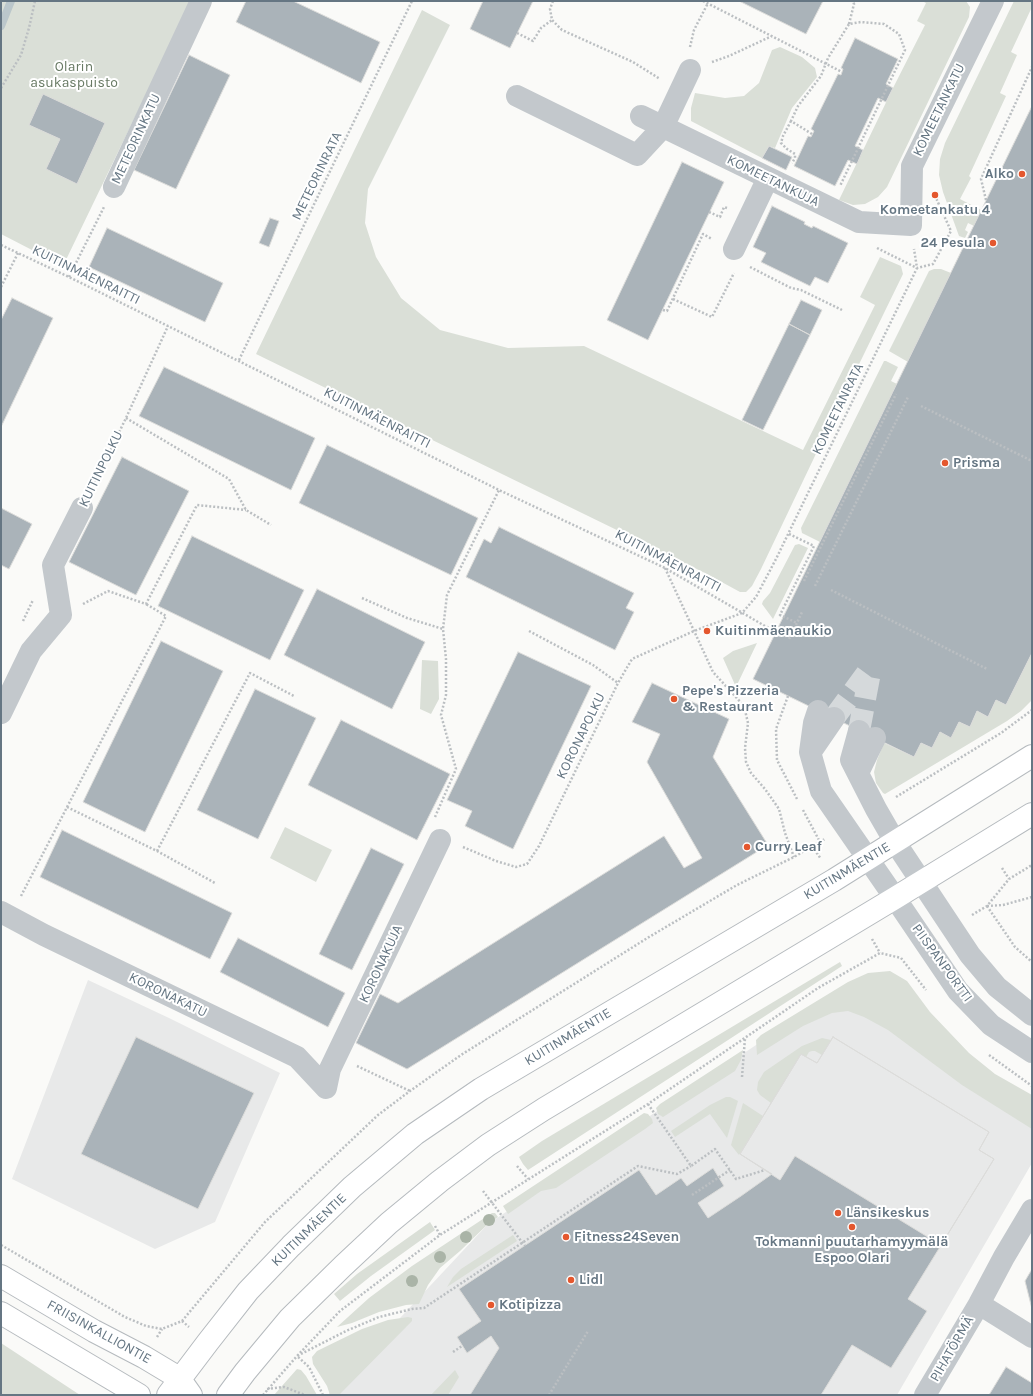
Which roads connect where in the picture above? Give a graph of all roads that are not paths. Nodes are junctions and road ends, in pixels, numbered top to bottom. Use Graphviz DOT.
graph roads {
  1 [pos="201,1"];
  2 [pos="993,1"];
  3 [pos="690,70"];
  4 [pos="517,96"];
  5 [pos="641,116"];
  6 [pos="663,127"];
  7 [pos="768,178"];
  8 [pos="114,187"];
  9 [pos="911,225"];
  10 [pos="734,249"];
  11 [pos="82,508"];
  12 [pos="1,714"];
  13 [pos="826,714"];
  14 [pos="867,735"];
  15 [pos="1032,756"];
  16 [pos="1032,814"];
  17 [pos="440,840"];
  18 [pos="895,842"];
  19 [pos="869,859"];
  20 [pos="922,882"];
  21 [pos="896,898"];
  22 [pos="6,914"];
  23 [pos="1032,1016"];
  24 [pos="1032,1052"];
  25 [pos="326,1088"];
  26 [pos="1032,1210"];
  27 [pos="1,1276"];
  28 [pos="979,1304"];
  29 [pos="1,1313"];
  30 [pos="1032,1336"];
  31 [pos="180,1389"];
  32 [pos="139,1395"];
  33 [pos="228,1395"];
  34 [pos="925,1395"];
  1 -- 8 [label="street, METEORINKATU"];
  2 -- 9 [label="street, KOMEETANKATU"];
  3 -- 6 [label="street"];
  4 -- 6 [label="street"];
  5 -- 6 [label="street, KOMEETANKUJA"];
  6 -- 7 [label="street, KOMEETANKUJA"];
  7 -- 9 [label="street, KOMEETANKUJA"];
  7 -- 10 [label="street"];
  11 -- 12 [label="street, KUITINPOLKU"];
  13 -- 19 [label="street, PIISPANPORTTI"];
  14 -- 18 [label="street, PIISPANPORTTI"];
  15 -- 18 [label="main road, KUITINMÄENTIE"];
  16 -- 20 [label="main road"];
  17 -- 25 [label="street, KORONAKUJA"];
  18 -- 19 [label="main road, KUITINMÄENTIE"];
  18 -- 20 [label="street, PIISPANPORTTI"];
  19 -- 21 [label="street, PIISPANPORTTI"];
  19 -- 31 [label="main road, KUITINMÄENTIE"];
  20 -- 21 [label="main road"];
  20 -- 23 [label="street, PIISPANPORTTI"];
  21 -- 24 [label="street, PIISPANPORTTI"];
  21 -- 33 [label="main road"];
  22 -- 25 [label="street, KORONAKATU"];
  26 -- 28 [label="street, PIHATÖRMÄ"];
  27 -- 31 [label="main road, FRIISINKALLIONTIE"];
  28 -- 30 [label="street, PIHATÖRMÄ"];
  28 -- 34 [label="street, PIHATÖRMÄ"];
  29 -- 32 [label="main road"];
}
